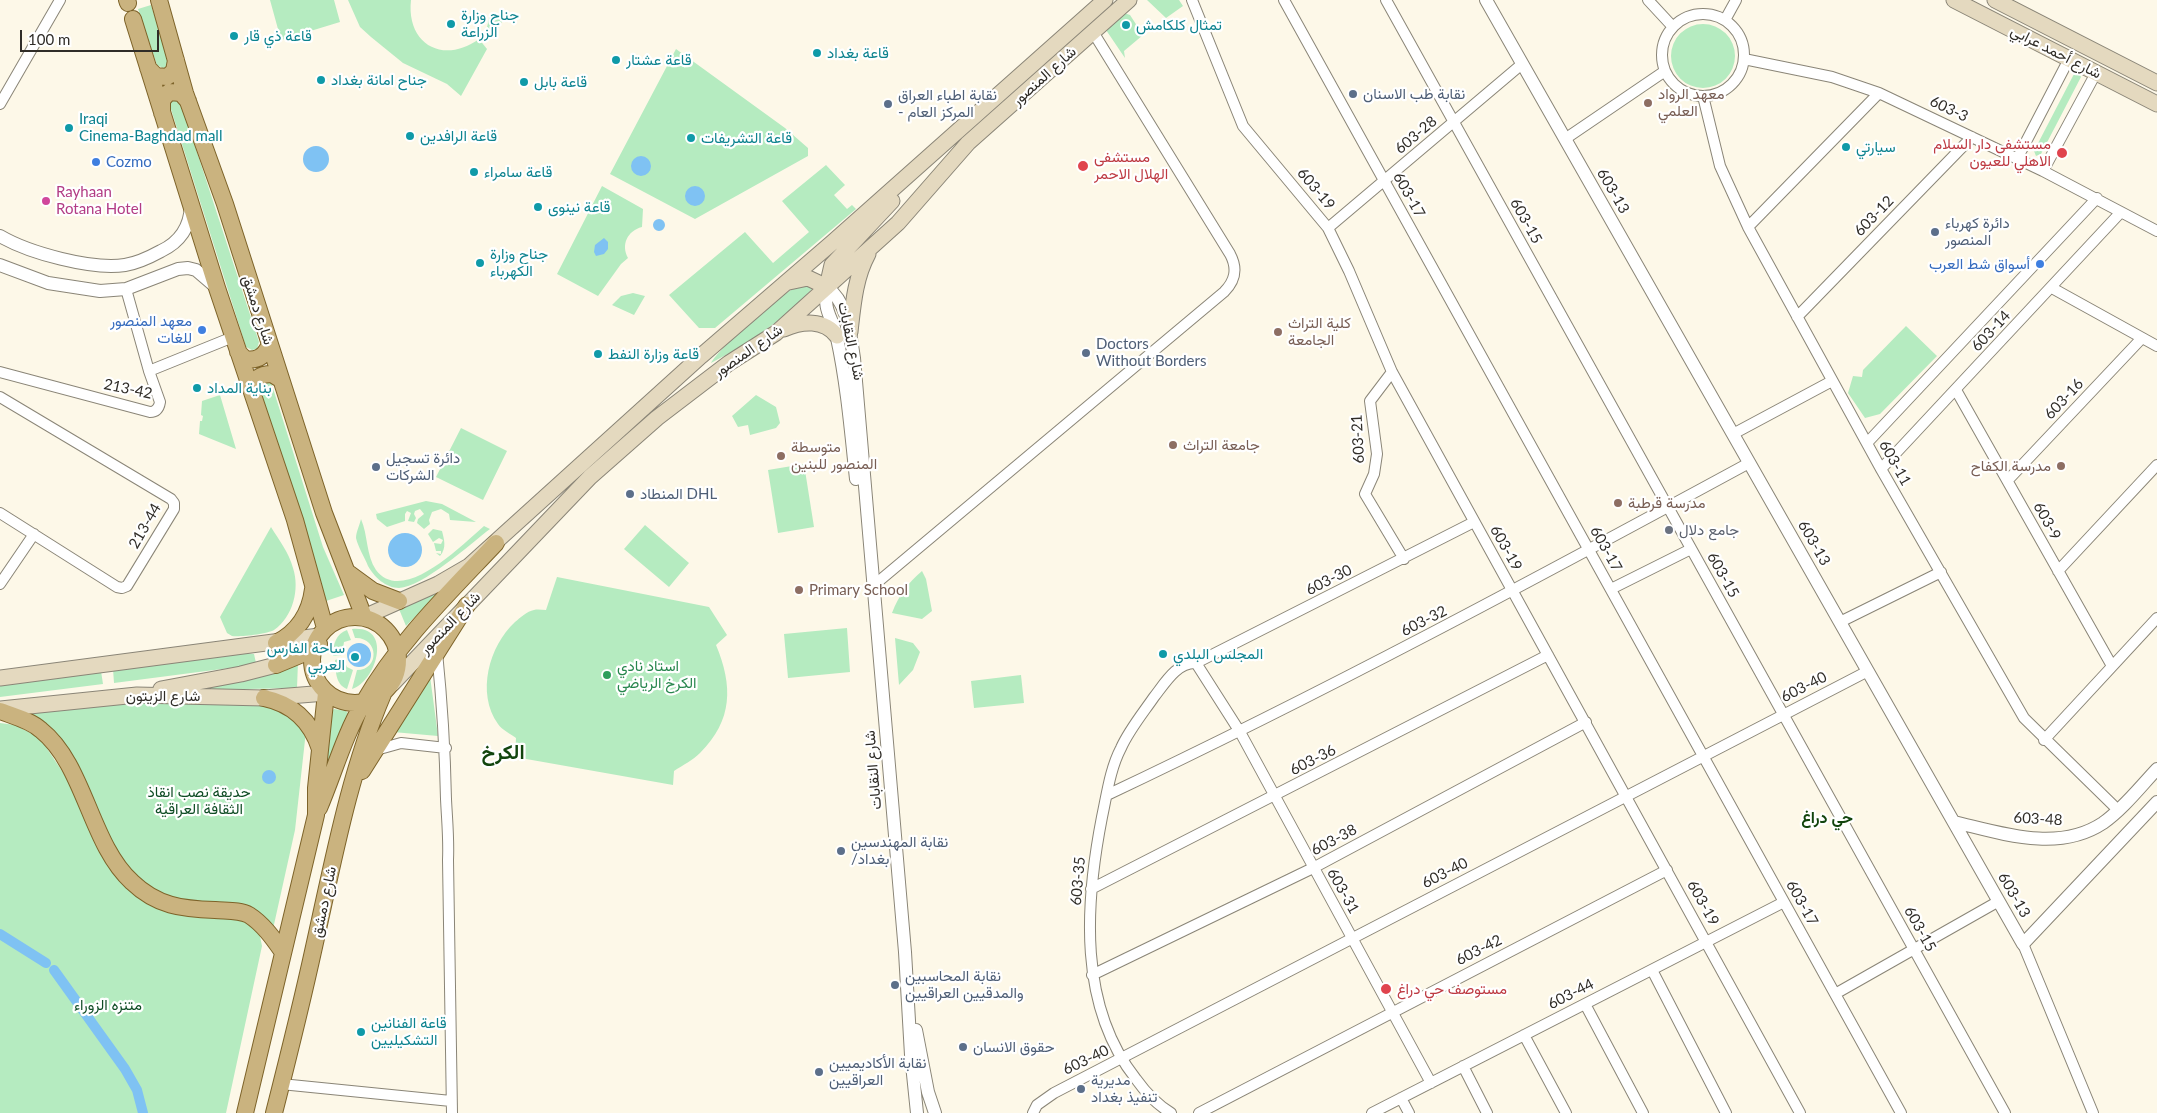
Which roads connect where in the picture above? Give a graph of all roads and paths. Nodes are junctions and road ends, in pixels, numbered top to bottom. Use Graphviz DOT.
graph roads {
  1 [pos="60,0"];
  2 [pos="159,0"];
  3 [pos="1105,0"];
  4 [pos="1129,0"];
  5 [pos="1192,0"];
  6 [pos="1284,0"];
  7 [pos="1386,0"];
  8 [pos="1486,0"];
  9 [pos="1648,0"];
  10 [pos="1736,0"];
  11 [pos="1954,0"];
  12 [pos="1995,0"];
  13 [pos="129,7"];
  14 [pos="1725,20"];
  15 [pos="1673,27"];
  16 [pos="1093,32"];
  17 [pos="1744,59"];
  18 [pos="2069,59"];
  19 [pos="176,60"];
  20 [pos="1522,64"];
  21 [pos="148,68"];
  22 [pos="1665,71"];
  23 [pos="2096,73"];
  24 [pos="2157,83"];
  25 [pos="1879,93"];
  26 [pos="1703,96"];
  27 [pos="188,102"];
  28 [pos="0,104"];
  29 [pos="2157,104"];
  30 [pos="162,114"];
  31 [pos="1454,122"];
  32 [pos="1972,137"];
  33 [pos="1565,139"];
  34 [pos="932,154"];
  35 [pos="2016,159"];
  36 [pos="2043,171"];
  37 [pos="1384,181"];
  38 [pos="2097,198"];
  39 [pos="191,206"];
  40 [pos="2121,212"];
  41 [pos="1748,226"];
  42 [pos="1328,228"];
  43 [pos="2157,231"];
  44 [pos="0,236"];
  45 [pos="872,246"];
  46 [pos="0,265"];
  47 [pos="827,287"];
  48 [pos="217,288"];
  49 [pos="778,288"];
  50 [pos="2052,288"];
  51 [pos="126,290"];
  52 [pos="1798,317"];
  53 [pos="776,333"];
  54 [pos="843,334"];
  55 [pos="2142,338"];
  56 [pos="236,344"];
  57 [pos="269,346"];
  58 [pos="2157,346"];
  59 [pos="149,371"];
  60 [pos="0,372"];
  61 [pos="1392,372"];
  62 [pos="280,379"];
  63 [pos="1832,381"];
  64 [pos="251,389"];
  65 [pos="1956,390"];
  66 [pos="0,397"];
  67 [pos="1733,434"];
  68 [pos="1867,443"];
  69 [pos="1749,463"];
  70 [pos="2157,465"];
  71 [pos="1881,470"];
  72 [pos="2008,480"];
  73 [pos="1668,507"];
  74 [pos="0,513"];
  75 [pos="1474,522"];
  76 [pos="34,534"];
  77 [pos="496,543"];
  78 [pos="1691,549"];
  79 [pos="1589,550"];
  80 [pos="1404,559"];
  81 [pos="345,570"];
  82 [pos="2058,571"];
  83 [pos="1941,572"];
  84 [pos="0,584"];
  85 [pos="313,586"];
  86 [pos="874,586"];
  87 [pos="1611,589"];
  88 [pos="1513,591"];
  89 [pos="356,598"];
  90 [pos="399,601"];
  91 [pos="467,605"];
  92 [pos="364,617"];
  93 [pos="345,618"];
  94 [pos="2157,618"];
  95 [pos="1840,622"];
  96 [pos="319,638"];
  97 [pos="276,643"];
  98 [pos="437,651"];
  99 [pos="398,652"];
  100 [pos="1548,655"];
  101 [pos="1196,663"];
  102 [pos="276,665"];
  103 [pos="2112,666"];
  104 [pos="1868,671"];
  105 [pos="0,678"];
  106 [pos="387,689"];
  107 [pos="326,693"];
  108 [pos="137,695"];
  109 [pos="264,698"];
  110 [pos="363,703"];
  111 [pos="0,710"];
  112 [pos="1783,715"];
  113 [pos="1586,722"];
  114 [pos="1240,732"];
  115 [pos="2044,740"];
  116 [pos="446,748"];
  117 [pos="320,749"];
  118 [pos="373,752"];
  119 [pos="1703,756"];
  120 [pos="2157,769"];
  121 [pos="352,788"];
  122 [pos="2138,790"];
  123 [pos="1107,795"];
  124 [pos="1627,796"];
  125 [pos="1275,797"];
  126 [pos="2156,803"];
  127 [pos="2118,810"];
  128 [pos="316,815"];
  129 [pos="1954,822"];
  130 [pos="1313,868"];
  131 [pos="1667,870"];
  132 [pos="1092,890"];
  133 [pos="1998,901"];
  134 [pos="1784,902"];
  135 [pos="1352,938"];
  136 [pos="1707,942"];
  137 [pos="2023,944"];
  138 [pos="1914,949"];
  139 [pos="282,951"];
  140 [pos="905,952"];
  141 [pos="1652,970"];
  142 [pos="1092,975"];
  143 [pos="1835,994"];
  144 [pos="1585,1004"];
  145 [pos="1392,1012"];
  146 [pos="1524,1035"];
  147 [pos="1120,1060"];
  148 [pos="1463,1066"];
  149 [pos="1431,1083"];
  150 [pos="281,1084"];
  151 [pos="1401,1098"];
  152 [pos="451,1101"];
  153 [pos="1036,1110"];
  154 [pos="245,1113"];
  155 [pos="274,1113"];
  156 [pos="452,1113"];
  157 [pos="917,1113"];
  158 [pos="935,1113"];
  159 [pos="1171,1113"];
  160 [pos="1199,1113"];
  161 [pos="1372,1113"];
  162 [pos="1409,1113"];
  163 [pos="1487,1113"];
  164 [pos="1566,1113"];
  165 [pos="1643,1113"];
  166 [pos="1726,1113"];
  167 [pos="1800,1113"];
  168 [pos="1901,1113"];
  169 [pos="2005,1113"];
  170 [pos="2093,1113"];
  1 -- 28 [label="street"];
  2 -- 19 [label="main road, شارع دمشق"];
  3 -- 34 [label="main road, شارع المنصور"];
  4 -- 16 [label="main road, شارع المنصور"];
  5 -- 42 [label="street, 603-19"];
  6 -- 37 [label="street, 603-17"];
  7 -- 31 [label="street, 603-15"];
  8 -- 20 [label="street, 603-13"];
  9 -- 15 [label="street"];
  10 -- 14 [label="street"];
  11 -- 18 [label="main road, شارع أحمد عرابي"];
  12 -- 24 [label="main road, شارع أحمد عرابي"];
  13 -- 21 [label="main road, شارع دمشق"];
  14 -- 15 [label="street"];
  14 -- 17 [label="street"];
  15 -- 22 [label="street"];
  16 -- 45 [label="main road, شارع المنصور"];
  16 -- 86 [label="street"];
  17 -- 25 [label="street, 603-3"];
  17 -- 26 [label="street"];
  18 -- 23 [label="main road, شارع أحمد عرابي"];
  18 -- 35 [label="street"];
  19 -- 21 [label="main road"];
  19 -- 27 [label="main road, شارع دمشق"];
  20 -- 31 [label="street, 603-28"];
  20 -- 33 [label="street, 603-13"];
  21 -- 30 [label="main road, شارع دمشق"];
  22 -- 26 [label="street"];
  22 -- 33 [label="street"];
  23 -- 29 [label="main road, شارع أحمد عرابي"];
  23 -- 36 [label="street"];
  25 -- 32 [label="street, 603-3"];
  25 -- 41 [label="street"];
  26 -- 41 [label="street, 603-11"];
  27 -- 30 [label="main road"];
  27 -- 57 [label="main road, شارع دمشق"];
  30 -- 39 [label="main road, شارع دمشق"];
  31 -- 37 [label="street, 603-28"];
  31 -- 73 [label="street, 603-15"];
  32 -- 35 [label="street, 603-3"];
  32 -- 52 [label="street, 603-12"];
  33 -- 67 [label="street, 603-13"];
  34 -- 47 [label="main road"];
  34 -- 49 [label="main road, شارع المنصور"];
  35 -- 36 [label="street, 603-3"];
  36 -- 38 [label="street, 603-3"];
  37 -- 42 [label="street, 603-28"];
  37 -- 79 [label="street, 603-17"];
  38 -- 40 [label="street, 603-3"];
  38 -- 68 [label="street, 603-14"];
  39 -- 44 [label="street"];
  39 -- 48 [label="main road, شارع دمشق"];
  40 -- 43 [label="street, 603-3"];
  40 -- 50 [label="street, 603-14"];
  41 -- 52 [label="street, 603-11"];
  42 -- 61 [label="street, 603-19"];
  45 -- 47 [label="main road, شارع المنصور"];
  45 -- 54 [label="main road"];
  46 -- 51 [label="street"];
  47 -- 49 [label="main road"];
  47 -- 53 [label="main road, شارع المنصور"];
  47 -- 54 [label="street, شارع النقابات"];
  48 -- 51 [label="street"];
  48 -- 56 [label="main road, شارع دمشق"];
  49 -- 77 [label="main road, شارع المنصور"];
  50 -- 55 [label="street"];
  50 -- 65 [label="street, 603-14"];
  51 -- 59 [label="street, 213-42"];
  52 -- 63 [label="street, 603-11"];
  53 -- 54 [label="main road"];
  53 -- 91 [label="main road, شارع المنصور"];
  54 -- 86 [label="street, شارع النقابات"];
  55 -- 58 [label="street"];
  55 -- 72 [label="street, 603-16"];
  56 -- 57 [label="main road"];
  56 -- 59 [label="street"];
  56 -- 64 [label="main road, شارع دمشق"];
  57 -- 62 [label="main road, شارع دمشق"];
  59 -- 60 [label="street, 213-42"];
  61 -- 75 [label="street, 603-19"];
  61 -- 80 [label="street, 603-21"];
  62 -- 64 [label="main road"];
  62 -- 81 [label="main road, شارع دمشق"];
  63 -- 67 [label="street"];
  63 -- 68 [label="street, 603-11"];
  64 -- 85 [label="main road, شارع دمشق"];
  65 -- 71 [label="street, 603-14"];
  65 -- 72 [label="street, 603-9"];
  66 -- 76 [label="street, 213-44"];
  67 -- 69 [label="street, 603-13"];
  68 -- 71 [label="street, 603-11"];
  69 -- 73 [label="street, 603-32"];
  69 -- 95 [label="street, 603-13"];
  70 -- 82 [label="street"];
  71 -- 83 [label="street, 603-11"];
  72 -- 82 [label="street, 603-9"];
  73 -- 78 [label="street, 603-15"];
  73 -- 79 [label="street, 603-32"];
  74 -- 76 [label="street, 213-44"];
  75 -- 80 [label="street, 603-30"];
  75 -- 88 [label="street, 603-19"];
  76 -- 84 [label="street"];
  77 -- 90 [label="main road, شارع المنصور"];
  77 -- 99 [label="main road"];
  78 -- 87 [label="street"];
  78 -- 112 [label="street, 603-15"];
  79 -- 87 [label="street, 603-17"];
  79 -- 88 [label="street, 603-32"];
  80 -- 101 [label="street, 603-30"];
  81 -- 89 [label="main road, شارع دمشق"];
  81 -- 90 [label="main road"];
  82 -- 103 [label="street, 603-9"];
  83 -- 95 [label="street"];
  83 -- 115 [label="street, 603-11"];
  85 -- 96 [label="main road, شارع دمشق"];
  85 -- 97 [label="main road"];
  86 -- 140 [label="street, شارع النقابات"];
  87 -- 119 [label="street, 603-17"];
  88 -- 100 [label="street, 603-19"];
  88 -- 114 [label="street, 603-32"];
  89 -- 92 [label="main road, شارع دمشق"];
  89 -- 93 [label="main road"];
  90 -- 92 [label="main road, شارع المنصور"];
  91 -- 98 [label="main road"];
  91 -- 106 [label="main road, شارع المنصور"];
  92 -- 93 [label="main road"];
  92 -- 99 [label="main road"];
  93 -- 96 [label="main road"];
  93 -- 96 [label="main road"];
  94 -- 103 [label="street"];
  95 -- 104 [label="street, 603-13"];
  96 -- 97 [label="main road"];
  96 -- 102 [label="main road"];
  96 -- 107 [label="main road"];
  97 -- 102 [label="main road"];
  97 -- 105 [label="main road"];
  98 -- 116 [label="street"];
  98 -- 118 [label="main road"];
  99 -- 106 [label="main road"];
  99 -- 110 [label="main road"];
  100 -- 113 [label="street, 603-19"];
  100 -- 125 [label="street, 603-36"];
  101 -- 114 [label="street, 603-31"];
  101 -- 123 [label="street, 603-35"];
  102 -- 108 [label="main road"];
  103 -- 115 [label="street"];
  104 -- 112 [label="street, 603-40"];
  104 -- 129 [label="street, 603-13"];
  106 -- 110 [label="main road"];
  106 -- 121 [label="main road, شارع دمشق"];
  107 -- 109 [label="main road, شارع الزيتون"];
  107 -- 110 [label="main road"];
  107 -- 117 [label="main road, شارع دمشق"];
  108 -- 109 [label="main road, شارع الزيتون"];
  108 -- 111 [label="main road, شارع الزيتون"];
  109 -- 117 [label="main road"];
  110 -- 128 [label="main road"];
  111 -- 139 [label="main road"];
  112 -- 119 [label="street, 603-40"];
  112 -- 138 [label="street, 603-15"];
  113 -- 124 [label="street, 603-19"];
  113 -- 130 [label="street, 603-38"];
  114 -- 123 [label="street, 603-32"];
  114 -- 125 [label="street, 603-31"];
  115 -- 127 [label="street, 603-11"];
  116 -- 118 [label="street"];
  116 -- 152 [label="street"];
  117 -- 128 [label="main road, شارع دمشق"];
  118 -- 121 [label="main road"];
  119 -- 124 [label="street, 603-40"];
  119 -- 134 [label="street, 603-17"];
  120 -- 122 [label="street, 603-48"];
  121 -- 150 [label="main road, شارع دمشق"];
  122 -- 126 [label="street"];
  122 -- 127 [label="street, 603-48"];
  123 -- 132 [label="street, 603-35"];
  124 -- 131 [label="street, 603-19"];
  124 -- 135 [label="street, 603-40"];
  125 -- 130 [label="street, 603-31"];
  125 -- 132 [label="street, 603-36"];
  126 -- 137 [label="street"];
  127 -- 129 [label="street, 603-48"];
  128 -- 139 [label="main road, شارع دمشق"];
  129 -- 133 [label="street, 603-13"];
  130 -- 135 [label="street, 603-31"];
  130 -- 142 [label="street, 603-38"];
  131 -- 136 [label="street, 603-19"];
  131 -- 145 [label="street, 603-42"];
  132 -- 142 [label="street, 603-35"];
  133 -- 137 [label="street, 603-13"];
  133 -- 138 [label="street"];
  134 -- 136 [label="street, 603-44"];
  134 -- 143 [label="street, 603-17"];
  135 -- 145 [label="street, 603-31"];
  135 -- 147 [label="street, 603-40"];
  136 -- 141 [label="street, 603-44"];
  136 -- 167 [label="street, 603-19"];
  137 -- 170 [label="street, 603-13"];
  138 -- 143 [label="street"];
  138 -- 169 [label="street, 603-15"];
  139 -- 154 [label="main road, شارع دمشق"];
  140 -- 157 [label="street, شارع النقابات"];
  140 -- 158 [label="street, شارع النقابات"];
  141 -- 144 [label="street, 603-44"];
  141 -- 166 [label="street"];
  142 -- 147 [label="street, 603-35"];
  143 -- 168 [label="street, 603-17"];
  144 -- 146 [label="street, 603-44"];
  144 -- 165 [label="street"];
  145 -- 149 [label="street, 603-31"];
  145 -- 160 [label="street, 603-42"];
  146 -- 148 [label="street, 603-44"];
  146 -- 164 [label="street"];
  147 -- 153 [label="street, 603-40"];
  147 -- 159 [label="street, 603-35"];
  148 -- 149 [label="street, 603-44"];
  148 -- 163 [label="street"];
  149 -- 151 [label="street, 603-44"];
  150 -- 152 [label="street"];
  150 -- 155 [label="main road, شارع دمشق"];
  151 -- 161 [label="street, 603-44"];
  151 -- 162 [label="street"];
  152 -- 156 [label="street"];
}
